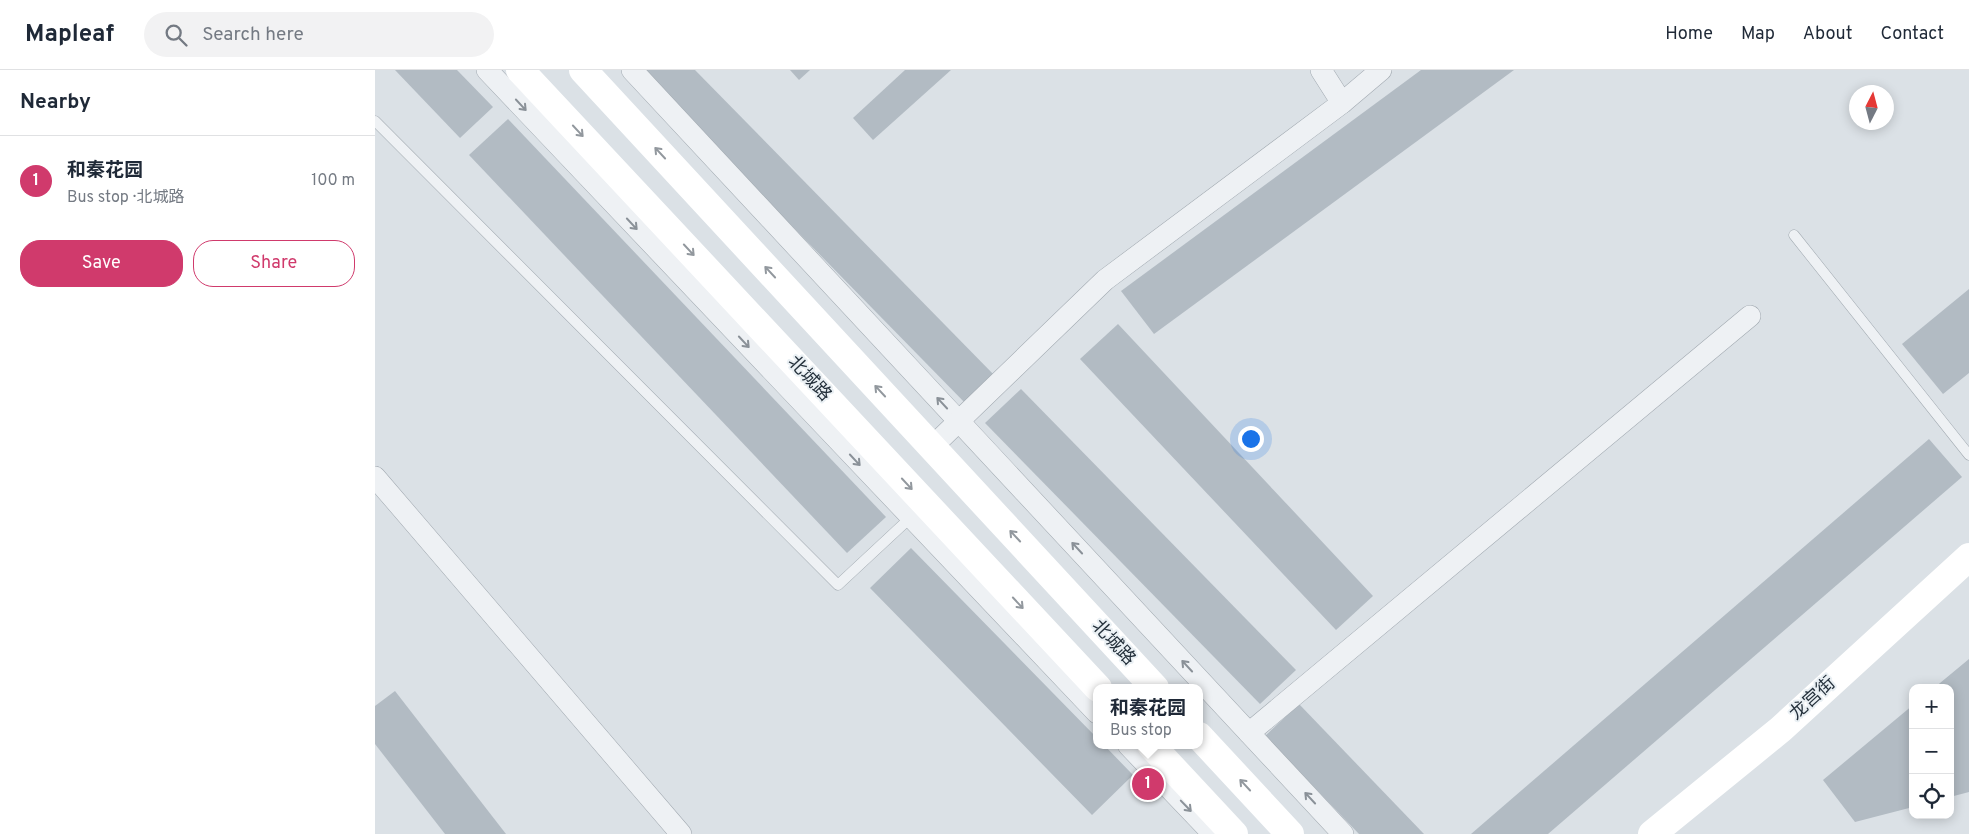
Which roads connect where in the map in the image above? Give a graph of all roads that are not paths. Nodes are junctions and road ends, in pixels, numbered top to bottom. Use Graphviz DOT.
graph roads {
  1 [pos="487,70"];
  2 [pos="521,70"];
  3 [pos="583,70"];
  4 [pos="632,70"];
  5 [pos="1321,70"];
  6 [pos="1381,70"];
  7 [pos="1342,103"];
  8 [pos="375,121"];
  9 [pos="1795,236"];
  10 [pos="1750,316"];
  11 [pos="959,422"];
  12 [pos="932,447"];
  13 [pos="1969,455"];
  14 [pos="375,477"];
  15 [pos="910,518"];
  16 [pos="1969,557"];
  17 [pos="1094,684"];
  18 [pos="1151,684"];
  19 [pos="1093,709"];
  20 [pos="1249,733"];
  21 [pos="1203,740"];
  22 [pos="1132,749"];
  23 [pos="1155,749"];
  24 [pos="681,834"];
  25 [pos="1213,834"];
  26 [pos="1234,834"];
  27 [pos="1290,834"];
  28 [pos="1343,834"];
  29 [pos="1652,834"];
  1 -- 15 [label="street, one-way"];
  2 -- 17 [label="main road, 北城路, one-way"];
  12 -- 3 [label="main road, 北城路, one-way"];
  11 -- 4 [label="street, one-way"];
  5 -- 7 [label="street"];
  6 -- 7 [label="street"];
  7 -- 11 [label="street"];
  8 -- 15 [label="lane"];
  9 -- 13 [label="lane"];
  10 -- 20 [label="street"];
  11 -- 12 [label="street"];
  20 -- 11 [label="street, one-way"];
  18 -- 12 [label="main road, 北城路, one-way"];
  14 -- 24 [label="street"];
  15 -- 19 [label="street"];
  16 -- 29 [label="main road, 龙宫街"];
  28 -- 20 [label="street, one-way"];
  27 -- 21 [label="main road, one-way"];
  22 -- 25 [label="street, one-way"];
  23 -- 26 [label="main road"];
}
